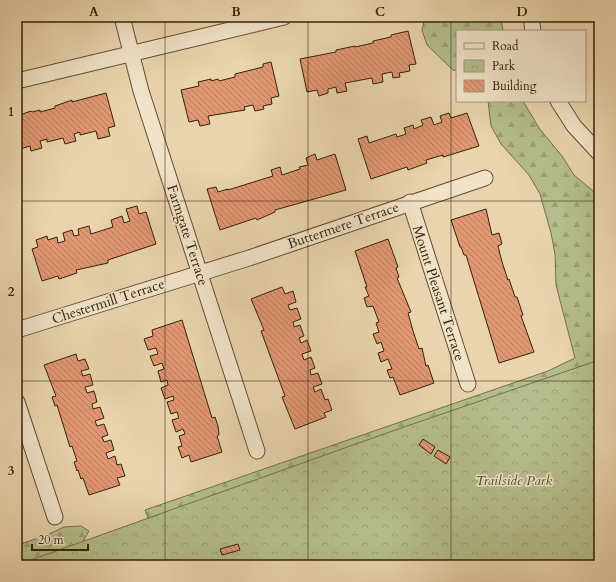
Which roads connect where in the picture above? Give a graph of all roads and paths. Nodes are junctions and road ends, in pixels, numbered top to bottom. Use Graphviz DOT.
graph roads {
  1 [pos="122,17"];
  2 [pos="284,17"];
  3 [pos="531,17"];
  4 [pos="533,30"];
  5 [pos="131,53"];
  6 [pos="17,81"];
  7 [pos="559,102"];
  8 [pos="599,153"];
  9 [pos="485,178"];
  10 [pos="410,202"];
  11 [pos="200,272"];
  12 [pos="17,330"];
  13 [pos="468,384"];
  14 [pos="17,402"];
  15 [pos="257,451"];
  16 [pos="54,517"];
  1 -- 5 [label="street, Farmgate Terrace"];
  2 -- 5 [label="street"];
  3 -- 4 [label="street"];
  5 -- 6 [label="street"];
  5 -- 11 [label="street, Farmgate Terrace"];
  7 -- 8 [label="street"];
  9 -- 10 [label="street, Buttermere Terrace"];
  10 -- 11 [label="street, Buttermere Terrace"];
  10 -- 13 [label="street, Mount Pleasant Terrace"];
  11 -- 12 [label="street, Chestermill Terrace"];
  11 -- 15 [label="street, Farmgate Terrace"];
  14 -- 16 [label="street"];
}
